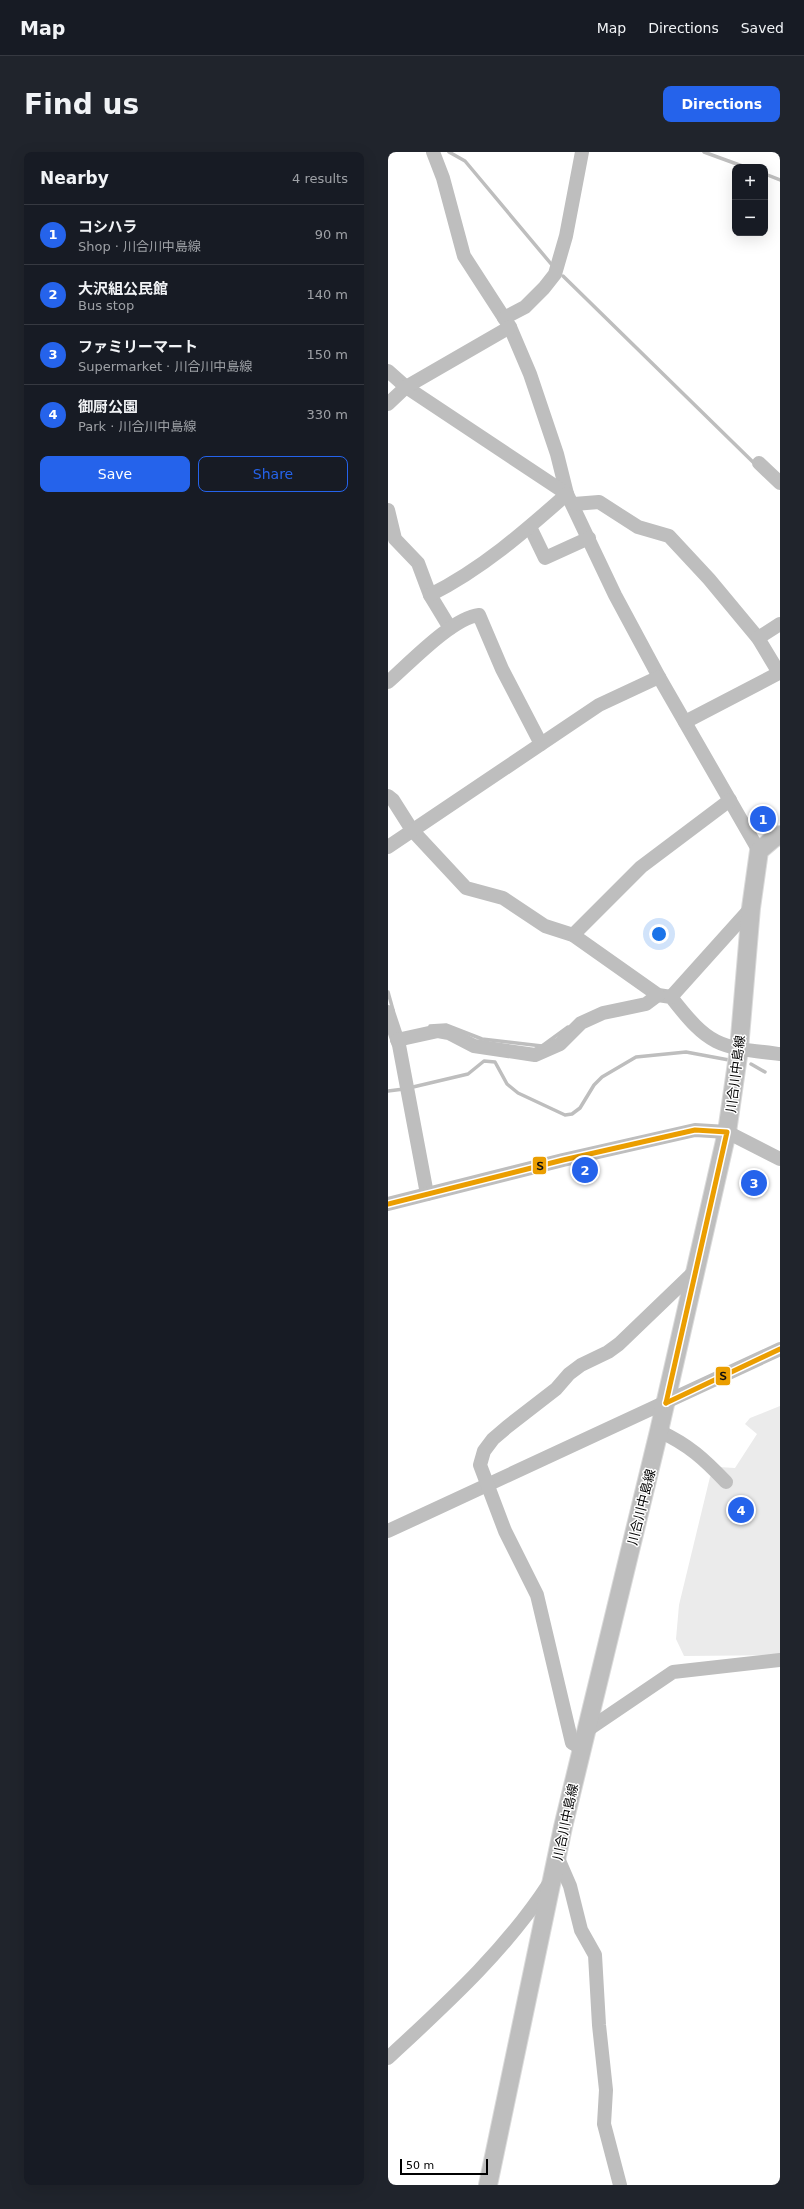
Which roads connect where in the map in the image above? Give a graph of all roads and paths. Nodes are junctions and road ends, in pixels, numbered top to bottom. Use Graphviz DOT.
graph roads {
  1 [pos="433,152"];
  2 [pos="582,152"];
  3 [pos="507,323"];
  4 [pos="388,371"];
  5 [pos="406,387"];
  6 [pos="388,404"];
  7 [pos="759,463"];
  8 [pos="780,483"];
  9 [pos="570,499"];
  10 [pos="388,510"];
  11 [pos="530,526"];
  12 [pos="589,538"];
  13 [pos="392,540"];
  14 [pos="430,595"];
  15 [pos="780,624"];
  16 [pos="450,628"];
  17 [pos="758,638"];
  18 [pos="659,676"];
  19 [pos="388,682"];
  20 [pos="685,722"];
  21 [pos="541,744"];
  22 [pos="388,796"];
  23 [pos="730,800"];
  24 [pos="412,830"];
  25 [pos="778,840"];
  26 [pos="388,847"];
  27 [pos="759,851"];
  28 [pos="751,908"];
  29 [pos="573,935"];
  30 [pos="665,996"];
  31 [pos="388,1012"];
  32 [pos="397,1040"];
  33 [pos="739,1049"];
  34 [pos="780,1054"];
  35 [pos="727,1132"];
  36 [pos="780,1159"];
  37 [pos="427,1194"];
  38 [pos="388,1204"];
  39 [pos="695,1271"];
  40 [pos="780,1349"];
  41 [pos="666,1403"];
  42 [pos="659,1431"];
  43 [pos="726,1482"];
  44 [pos="488,1486"];
  45 [pos="388,1531"];
  46 [pos="780,1660"];
  47 [pos="584,1740"];
  48 [pos="557,1856"];
  49 [pos="553,1878"];
  50 [pos="388,2058"];
  51 [pos="488,2185"];
  52 [pos="620,2185"];
  1 -- 3 [label="street"];
  2 -- 3 [label="street"];
  3 -- 5 [label="street"];
  3 -- 9 [label="street"];
  4 -- 5 [label="street"];
  5 -- 6 [label="street"];
  5 -- 9 [label="street"];
  7 -- 8 [label="street"];
  9 -- 11 [label="street"];
  9 -- 12 [label="street"];
  9 -- 17 [label="street"];
  10 -- 13 [label="street"];
  11 -- 12 [label="street"];
  11 -- 14 [label="street"];
  12 -- 18 [label="street"];
  13 -- 14 [label="street"];
  14 -- 16 [label="street"];
  15 -- 17 [label="street"];
  16 -- 19 [label="street"];
  16 -- 21 [label="street"];
  17 -- 20 [label="street"];
  18 -- 20 [label="street"];
  18 -- 21 [label="street"];
  20 -- 23 [label="street"];
  21 -- 24 [label="street"];
  22 -- 24 [label="street"];
  23 -- 27 [label="street"];
  23 -- 29 [label="street"];
  24 -- 26 [label="street"];
  24 -- 29 [label="street"];
  25 -- 27 [label="main road"];
  27 -- 28 [label="main road, 川合川中島線"];
  28 -- 30 [label="street"];
  28 -- 33 [label="main road, 川合川中島線"];
  29 -- 30 [label="street"];
  30 -- 32 [label="street"];
  30 -- 33 [label="street"];
  31 -- 32 [label="street"];
  32 -- 37 [label="street"];
  33 -- 34 [label="street"];
  33 -- 35 [label="main road, 川合川中島線"];
  35 -- 36 [label="street"];
  35 -- 37 [label="street"];
  35 -- 39 [label="main road, 川合川中島線"];
  37 -- 38 [label="street"];
  39 -- 41 [label="main road, 川合川中島線"];
  39 -- 44 [label="street"];
  40 -- 41 [label="street"];
  41 -- 42 [label="main road, 川合川中島線"];
  41 -- 44 [label="street"];
  42 -- 43 [label="street"];
  42 -- 47 [label="main road, 川合川中島線"];
  44 -- 45 [label="street"];
  44 -- 47 [label="street"];
  46 -- 47 [label="street"];
  47 -- 48 [label="main road, 川合川中島線"];
  48 -- 49 [label="main road, 川合川中島線"];
  48 -- 52 [label="street"];
  49 -- 50 [label="street"];
  49 -- 51 [label="main road, 川合川中島線"];
}
